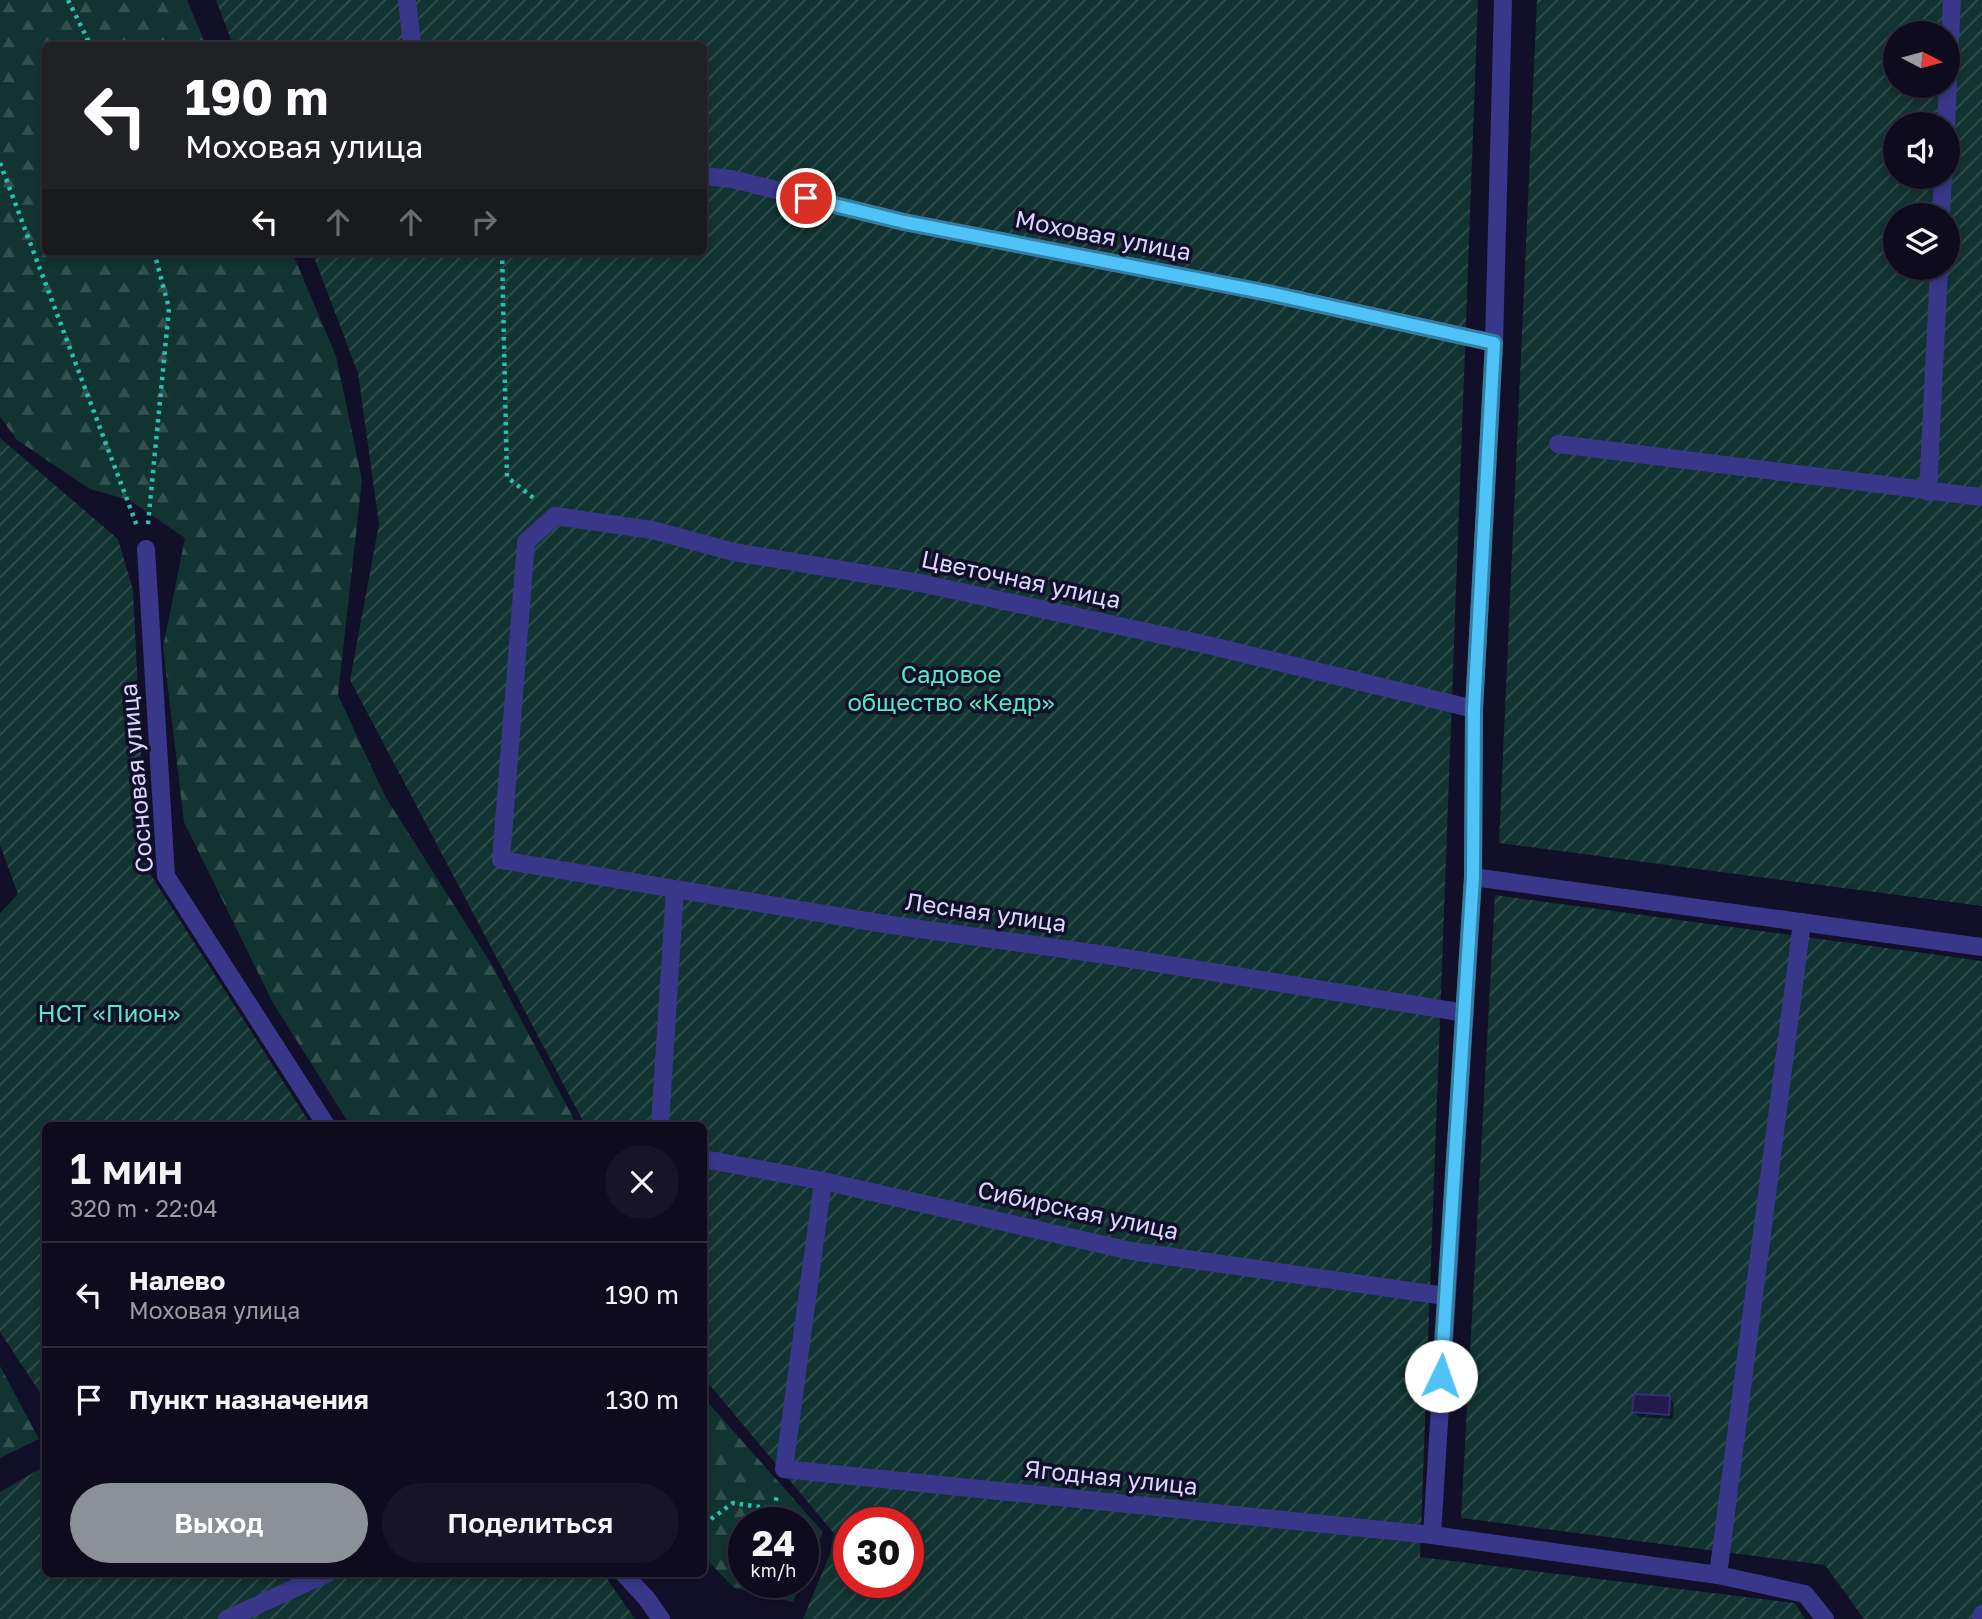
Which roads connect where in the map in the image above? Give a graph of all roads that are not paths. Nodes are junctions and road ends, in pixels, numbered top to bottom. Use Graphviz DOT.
graph roads {
  1 [pos="407,0"];
  2 [pos="1503,0"];
  3 [pos="1952,0"];
  4 [pos="1951,21"];
  5 [pos="412,42"];
  6 [pos="707,176"];
  7 [pos="1938,280"];
  8 [pos="1494,343"];
  9 [pos="1558,444"];
  10 [pos="1928,492"];
  11 [pos="1982,497"];
  12 [pos="146,550"];
  13 [pos="1474,709"];
  14 [pos="501,860"];
  15 [pos="1473,877"];
  16 [pos="675,889"];
  17 [pos="1802,922"];
  18 [pos="1982,947"];
  19 [pos="1465,1013"];
  20 [pos="324,1122"];
  21 [pos="660,1122"];
  22 [pos="707,1160"];
  23 [pos="823,1181"];
  24 [pos="1445,1296"];
  25 [pos="1432,1535"];
  26 [pos="1718,1575"];
  27 [pos="319,1577"];
  28 [pos="627,1577"];
  29 [pos="228,1619"];
  30 [pos="661,1619"];
  31 [pos="1825,1619"];
  1 -- 5 [label="street"];
  2 -- 8 [label="street"];
  3 -- 4 [label="street"];
  6 -- 8 [label="street, Моховая улица"];
  7 -- 10 [label="street"];
  8 -- 13 [label="street"];
  9 -- 10 [label="street"];
  10 -- 11 [label="street"];
  12 -- 20 [label="street, Сосновая улица"];
  13 -- 14 [label="street, Цветочная улица"];
  13 -- 15 [label="street"];
  14 -- 16 [label="street, Лесная улица"];
  15 -- 17 [label="street"];
  15 -- 19 [label="street"];
  16 -- 19 [label="street, Лесная улица"];
  16 -- 21 [label="street"];
  17 -- 18 [label="street"];
  17 -- 26 [label="street"];
  19 -- 24 [label="street"];
  22 -- 23 [label="street, Сибирская улица"];
  23 -- 24 [label="street, Сибирская улица"];
  23 -- 25 [label="street, Ягодная улица"];
  24 -- 25 [label="street"];
  25 -- 26 [label="street, Ягодная улица"];
  26 -- 31 [label="street, Ягодная улица"];
  27 -- 29 [label="street"];
  28 -- 30 [label="street"];
}
